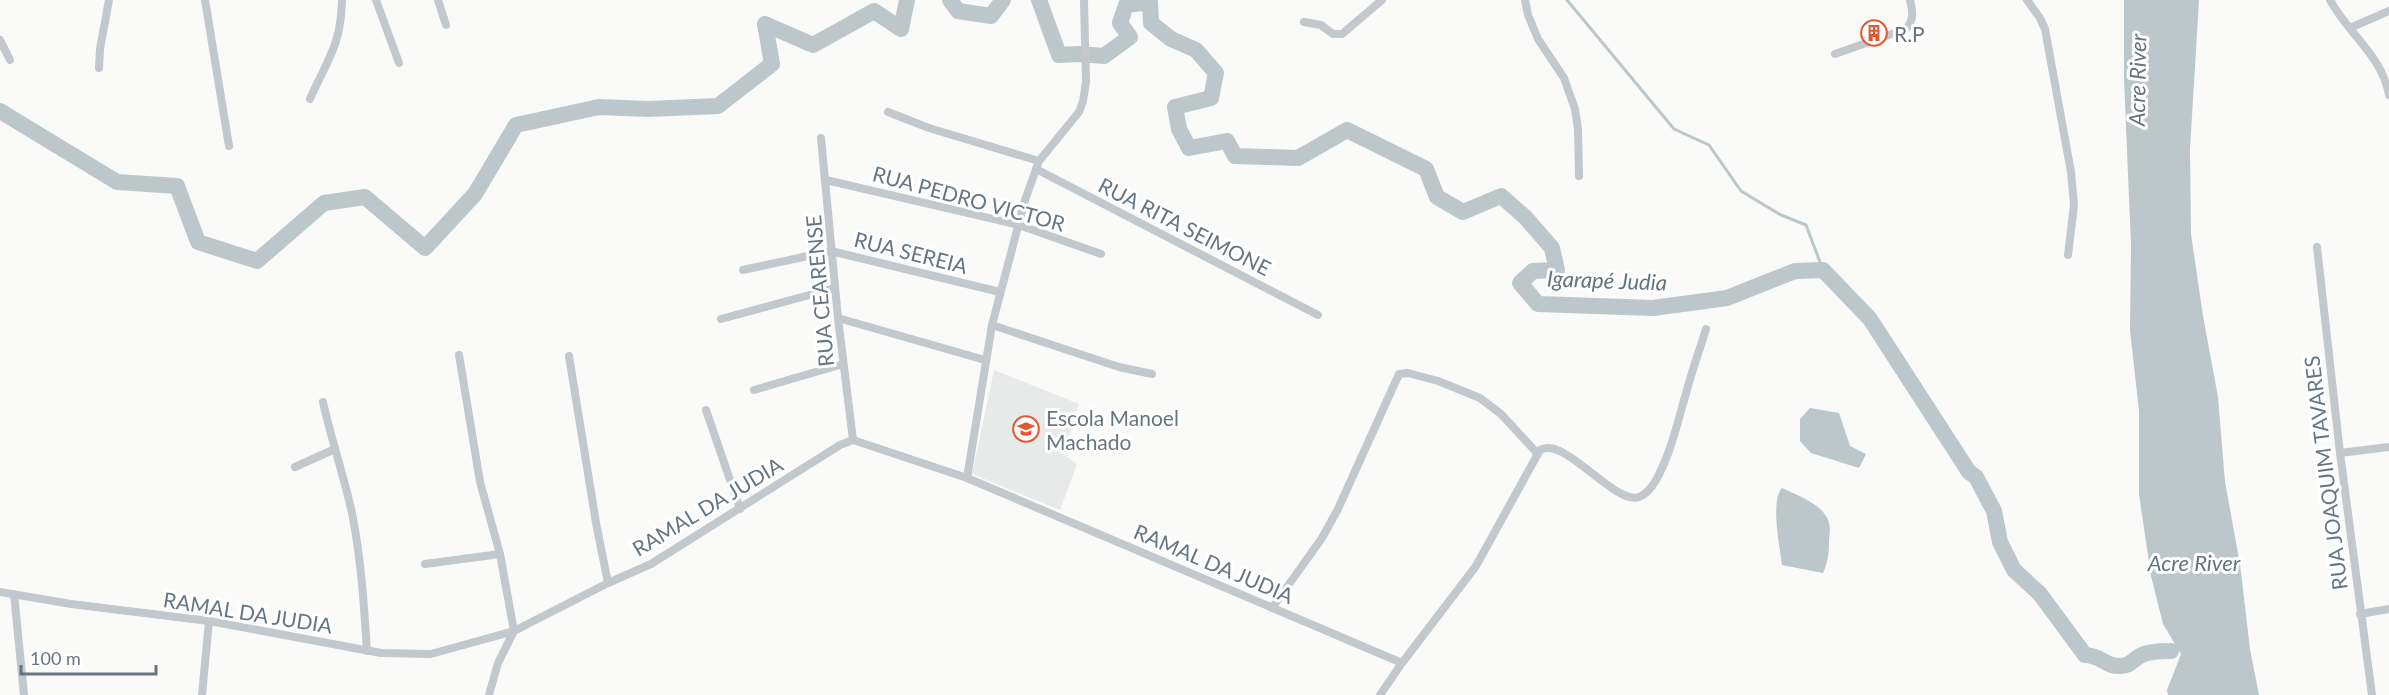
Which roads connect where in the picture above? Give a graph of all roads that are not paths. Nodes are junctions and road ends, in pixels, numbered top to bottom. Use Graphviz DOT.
graph roads {
  1 [pos="109,0"];
  2 [pos="205,0"];
  3 [pos="342,0"];
  4 [pos="376,0"];
  5 [pos="438,0"];
  6 [pos="1084,0"];
  7 [pos="1382,0"];
  8 [pos="1525,0"];
  9 [pos="1910,0"];
  10 [pos="2026,0"];
  11 [pos="2330,0"];
  12 [pos="2389,12"];
  13 [pos="1304,22"];
  14 [pos="446,25"];
  15 [pos="2350,28"];
  16 [pos="0,40"];
  17 [pos="1835,54"];
  18 [pos="10,60"];
  19 [pos="399,63"];
  20 [pos="99,68"];
  21 [pos="2389,96"];
  22 [pos="310,99"];
  23 [pos="888,112"];
  24 [pos="821,138"];
  25 [pos="229,146"];
  26 [pos="1039,161"];
  27 [pos="1036,169"];
  28 [pos="1579,176"];
  29 [pos="826,180"];
  30 [pos="1019,225"];
  31 [pos="2317,247"];
  32 [pos="831,251"];
  33 [pos="1101,254"];
  34 [pos="2068,255"];
  35 [pos="743,270"];
  36 [pos="835,288"];
  37 [pos="1000,292"];
  38 [pos="1318,315"];
  39 [pos="838,318"];
  40 [pos="721,319"];
  41 [pos="992,325"];
  42 [pos="1706,329"];
  43 [pos="459,355"];
  44 [pos="569,356"];
  45 [pos="985,360"];
  46 [pos="843,364"];
  47 [pos="1152,374"];
  48 [pos="754,390"];
  49 [pos="323,402"];
  50 [pos="706,410"];
  51 [pos="853,440"];
  52 [pos="2389,447"];
  53 [pos="335,449"];
  54 [pos="1537,453"];
  55 [pos="2340,453"];
  56 [pos="295,467"];
  57 [pos="967,478"];
  58 [pos="740,509"];
  59 [pos="500,554"];
  60 [pos="425,564"];
  61 [pos="608,583"];
  62 [pos="0,592"];
  63 [pos="14,594"];
  64 [pos="1272,608"];
  65 [pos="2389,609"];
  66 [pos="2360,614"];
  67 [pos="209,621"];
  68 [pos="514,631"];
  69 [pos="367,651"];
  70 [pos="1402,663"];
  71 [pos="1385,693"];
  72 [pos="24,695"];
  73 [pos="202,695"];
  74 [pos="489,695"];
  75 [pos="2372,695"];
  1 -- 20 [label="street"];
  2 -- 25 [label="street"];
  3 -- 22 [label="street"];
  4 -- 19 [label="street"];
  5 -- 14 [label="street"];
  6 -- 26 [label="street"];
  7 -- 13 [label="street"];
  8 -- 28 [label="street"];
  9 -- 17 [label="street"];
  10 -- 34 [label="street"];
  11 -- 15 [label="street"];
  12 -- 15 [label="street"];
  15 -- 21 [label="street"];
  16 -- 18 [label="street"];
  23 -- 26 [label="street"];
  24 -- 29 [label="street, RUA CEARENSE"];
  26 -- 27 [label="street"];
  27 -- 30 [label="street"];
  27 -- 38 [label="street, RUA RITA SEIMONE"];
  29 -- 30 [label="street, RUA PEDRO VICTOR"];
  29 -- 32 [label="street, RUA CEARENSE"];
  30 -- 33 [label="street, RUA PEDRO VICTOR"];
  30 -- 37 [label="street"];
  31 -- 55 [label="street, RUA JOAQUIM TAVARES"];
  32 -- 35 [label="street, RUA SEREIA"];
  32 -- 36 [label="street, RUA CEARENSE"];
  32 -- 37 [label="street, RUA SEREIA"];
  36 -- 39 [label="street, RUA CEARENSE"];
  36 -- 40 [label="street"];
  37 -- 41 [label="street"];
  39 -- 45 [label="street"];
  39 -- 46 [label="street, RUA CEARENSE"];
  41 -- 45 [label="street"];
  41 -- 47 [label="street"];
  42 -- 54 [label="street"];
  43 -- 59 [label="street"];
  44 -- 61 [label="street"];
  45 -- 57 [label="street"];
  46 -- 48 [label="street"];
  46 -- 51 [label="street, RUA CEARENSE"];
  49 -- 53 [label="street"];
  50 -- 58 [label="street"];
  51 -- 57 [label="street, RAMAL DA JUDIA"];
  51 -- 58 [label="street, RAMAL DA JUDIA"];
  52 -- 55 [label="street"];
  53 -- 56 [label="street"];
  53 -- 69 [label="street"];
  54 -- 64 [label="street"];
  54 -- 70 [label="street"];
  55 -- 66 [label="street, RUA JOAQUIM TAVARES"];
  57 -- 64 [label="street, RAMAL DA JUDIA"];
  58 -- 61 [label="street, RAMAL DA JUDIA"];
  59 -- 60 [label="street"];
  59 -- 68 [label="street"];
  61 -- 68 [label="street, RAMAL DA JUDIA"];
  62 -- 63 [label="street, RAMAL DA JUDIA"];
  63 -- 67 [label="street, RAMAL DA JUDIA"];
  63 -- 72 [label="street"];
  64 -- 70 [label="street, RAMAL DA JUDIA"];
  65 -- 66 [label="street"];
  66 -- 75 [label="street, RUA JOAQUIM TAVARES"];
  67 -- 69 [label="street, RAMAL DA JUDIA"];
  67 -- 73 [label="street"];
  68 -- 69 [label="street, RAMAL DA JUDIA"];
  68 -- 74 [label="street"];
  70 -- 71 [label="street"];
}
